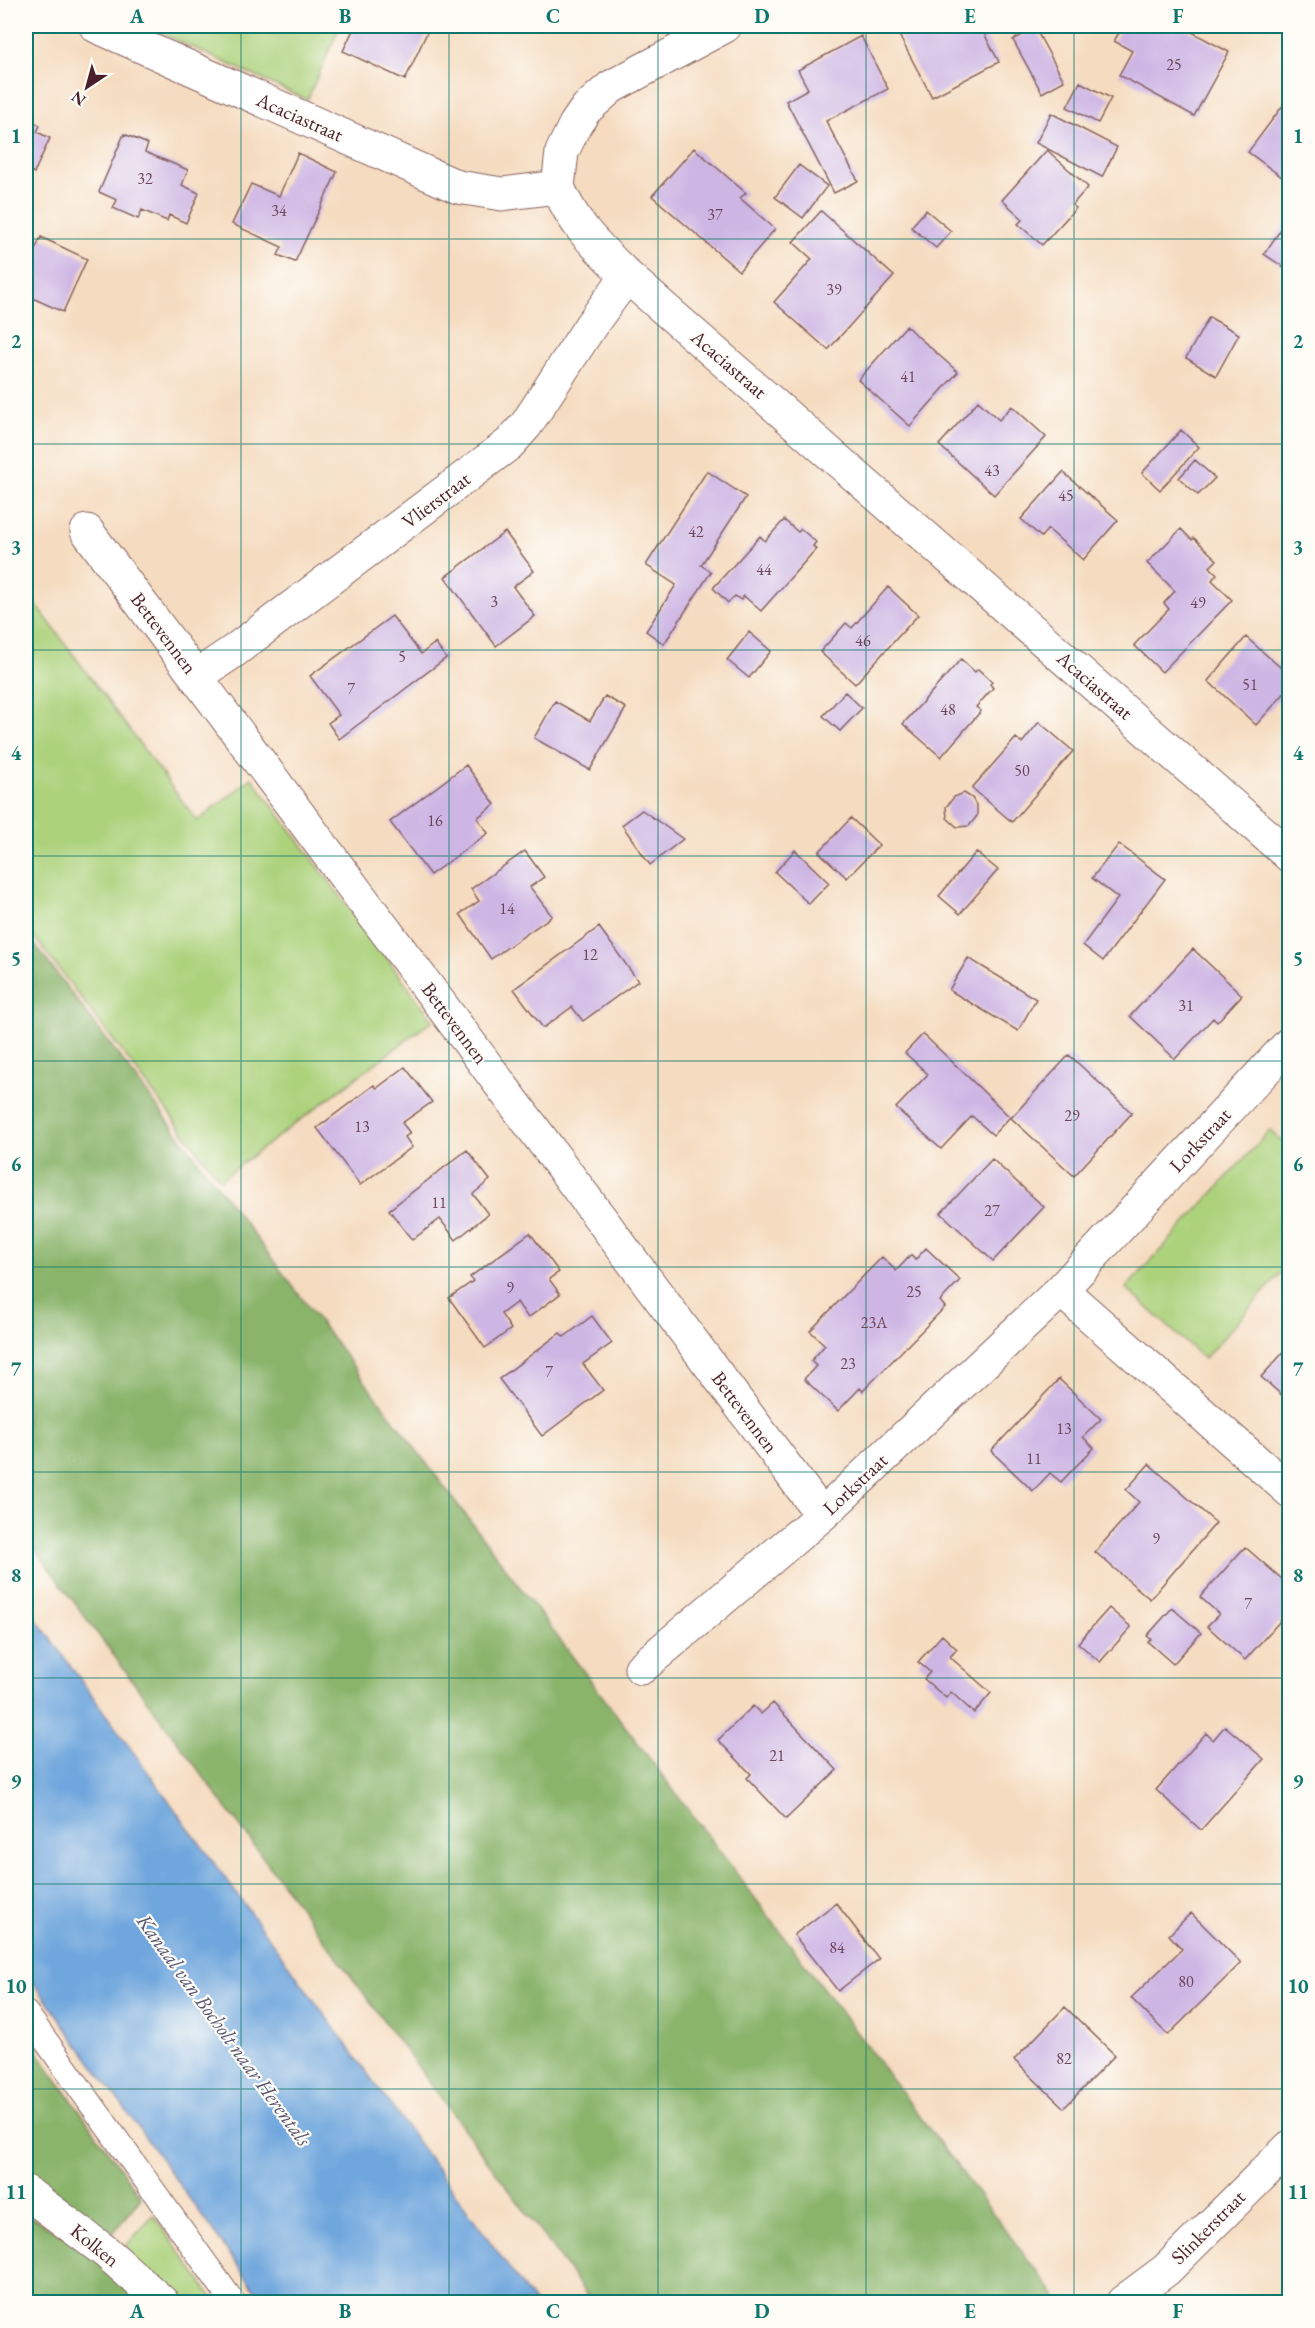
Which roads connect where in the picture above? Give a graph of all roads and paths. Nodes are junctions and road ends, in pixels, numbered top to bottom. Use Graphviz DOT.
graph roads {
  1 [pos="96,26"];
  2 [pos="725,26"];
  3 [pos="558,187"];
  4 [pos="627,276"];
  5 [pos="87,531"];
  6 [pos="196,676"];
  7 [pos="1290,856"];
  8 [pos="1290,1043"];
  9 [pos="1061,1290"];
  10 [pos="1290,1491"];
  11 [pos="822,1515"];
  12 [pos="641,1668"];
  13 [pos="26,2013"];
  14 [pos="1290,2147"];
  15 [pos="26,2192"];
  16 [pos="162,2302"];
  17 [pos="233,2302"];
  18 [pos="1123,2302"];
  1 -- 3 [label="street, Acaciastraat"];
  2 -- 3 [label="street"];
  3 -- 4 [label="street, Acaciastraat"];
  4 -- 6 [label="street, Vlierstraat"];
  4 -- 7 [label="street, Acaciastraat"];
  5 -- 6 [label="street, Bettevennen"];
  6 -- 11 [label="street, Bettevennen"];
  8 -- 9 [label="street, Lorkstraat"];
  9 -- 10 [label="street"];
  9 -- 11 [label="street, Lorkstraat"];
  11 -- 12 [label="street, Lorkstraat"];
  13 -- 17 [label="lane"];
  14 -- 18 [label="street, Slinkerstraat"];
  15 -- 16 [label="street, Kolken"];
}
